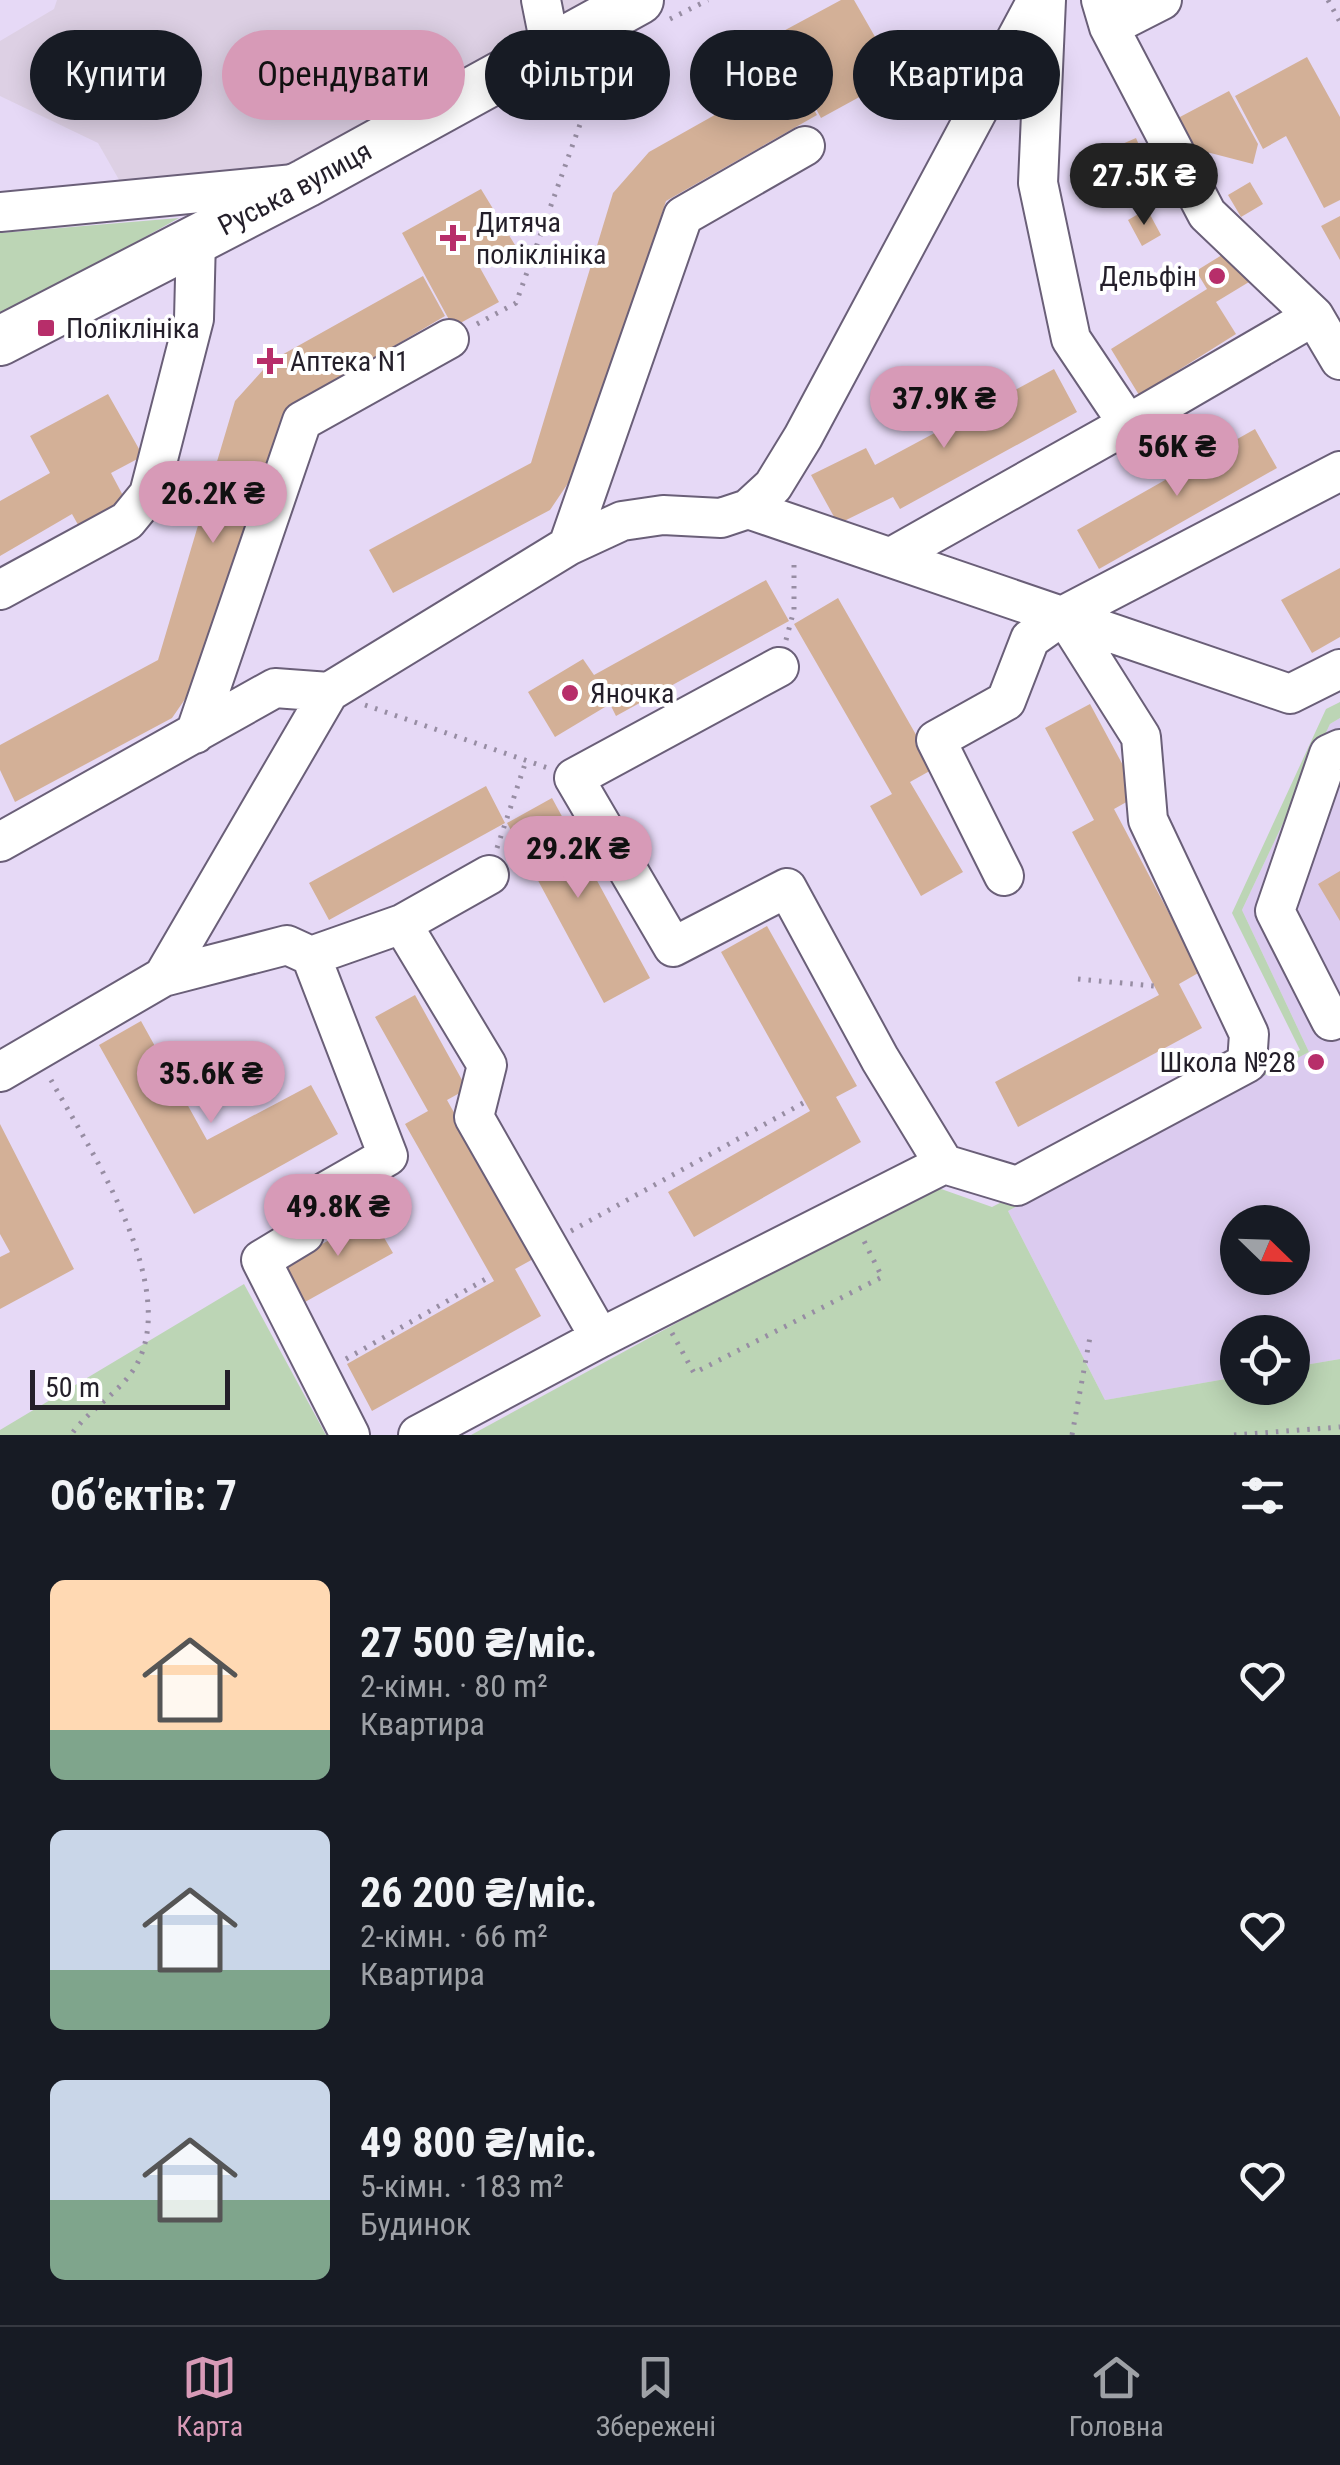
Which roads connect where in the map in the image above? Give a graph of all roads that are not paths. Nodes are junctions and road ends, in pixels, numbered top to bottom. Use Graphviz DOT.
graph roads {
  1 [pos="542,0"];
  2 [pos="639,0"];
  3 [pos="1036,0"];
  4 [pos="1046,0"];
  5 [pos="1162,0"];
  6 [pos="1105,14"];
  7 [pos="547,30"];
  8 [pos="586,30"];
  9 [pos="485,86"];
  10 [pos="805,146"];
  11 [pos="306,183"];
  12 [pos="0,212"];
  13 [pos="196,238"];
  14 [pos="1314,316"];
  15 [pos="449,340"];
  16 [pos="0,341"];
  17 [pos="1340,360"];
  18 [pos="1128,424"];
  19 [pos="1340,472"];
  20 [pos="748,509"];
  21 [pos="568,546"];
  22 [pos="893,556"];
  23 [pos="0,590"];
  24 [pos="1064,615"];
  25 [pos="779,666"];
  26 [pos="1340,669"];
  27 [pos="329,692"];
  28 [pos="196,734"];
  29 [pos="1340,749"];
  30 [pos="0,842"];
  31 [pos="489,874"];
  32 [pos="1004,876"];
  33 [pos="402,924"];
  34 [pos="311,956"];
  35 [pos="162,977"];
  36 [pos="1340,1016"];
  37 [pos="0,1072"];
  38 [pos="944,1164"];
  39 [pos="600,1338"];
  40 [pos="350,1435"];
  41 [pos="418,1435"];
  1 -- 7 [label="lane"];
  2 -- 8 [label="main road, Руська вулиця"];
  3 -- 20 [label="lane"];
  4 -- 18 [label="lane"];
  5 -- 6 [label="lane"];
  6 -- 14 [label="lane"];
  9 -- 11 [label="main road, Руська вулиця"];
  10 -- 21 [label="lane"];
  11 -- 12 [label="lane"];
  11 -- 13 [label="main road, Руська вулиця"];
  13 -- 16 [label="main road, Руська вулиця"];
  13 -- 23 [label="lane"];
  14 -- 17 [label="lane"];
  14 -- 18 [label="lane"];
  15 -- 28 [label="lane"];
  18 -- 22 [label="lane"];
  19 -- 24 [label="lane"];
  20 -- 21 [label="lane"];
  20 -- 22 [label="lane"];
  21 -- 27 [label="lane"];
  22 -- 24 [label="lane"];
  24 -- 26 [label="lane"];
  24 -- 32 [label="lane"];
  24 -- 38 [label="lane"];
  25 -- 38 [label="lane"];
  27 -- 28 [label="lane"];
  27 -- 35 [label="lane"];
  28 -- 30 [label="lane"];
  29 -- 36 [label="lane"];
  31 -- 33 [label="lane"];
  33 -- 34 [label="lane"];
  33 -- 39 [label="lane"];
  34 -- 35 [label="lane"];
  34 -- 40 [label="lane"];
  35 -- 37 [label="lane"];
  38 -- 39 [label="lane"];
  39 -- 41 [label="lane"];
}
